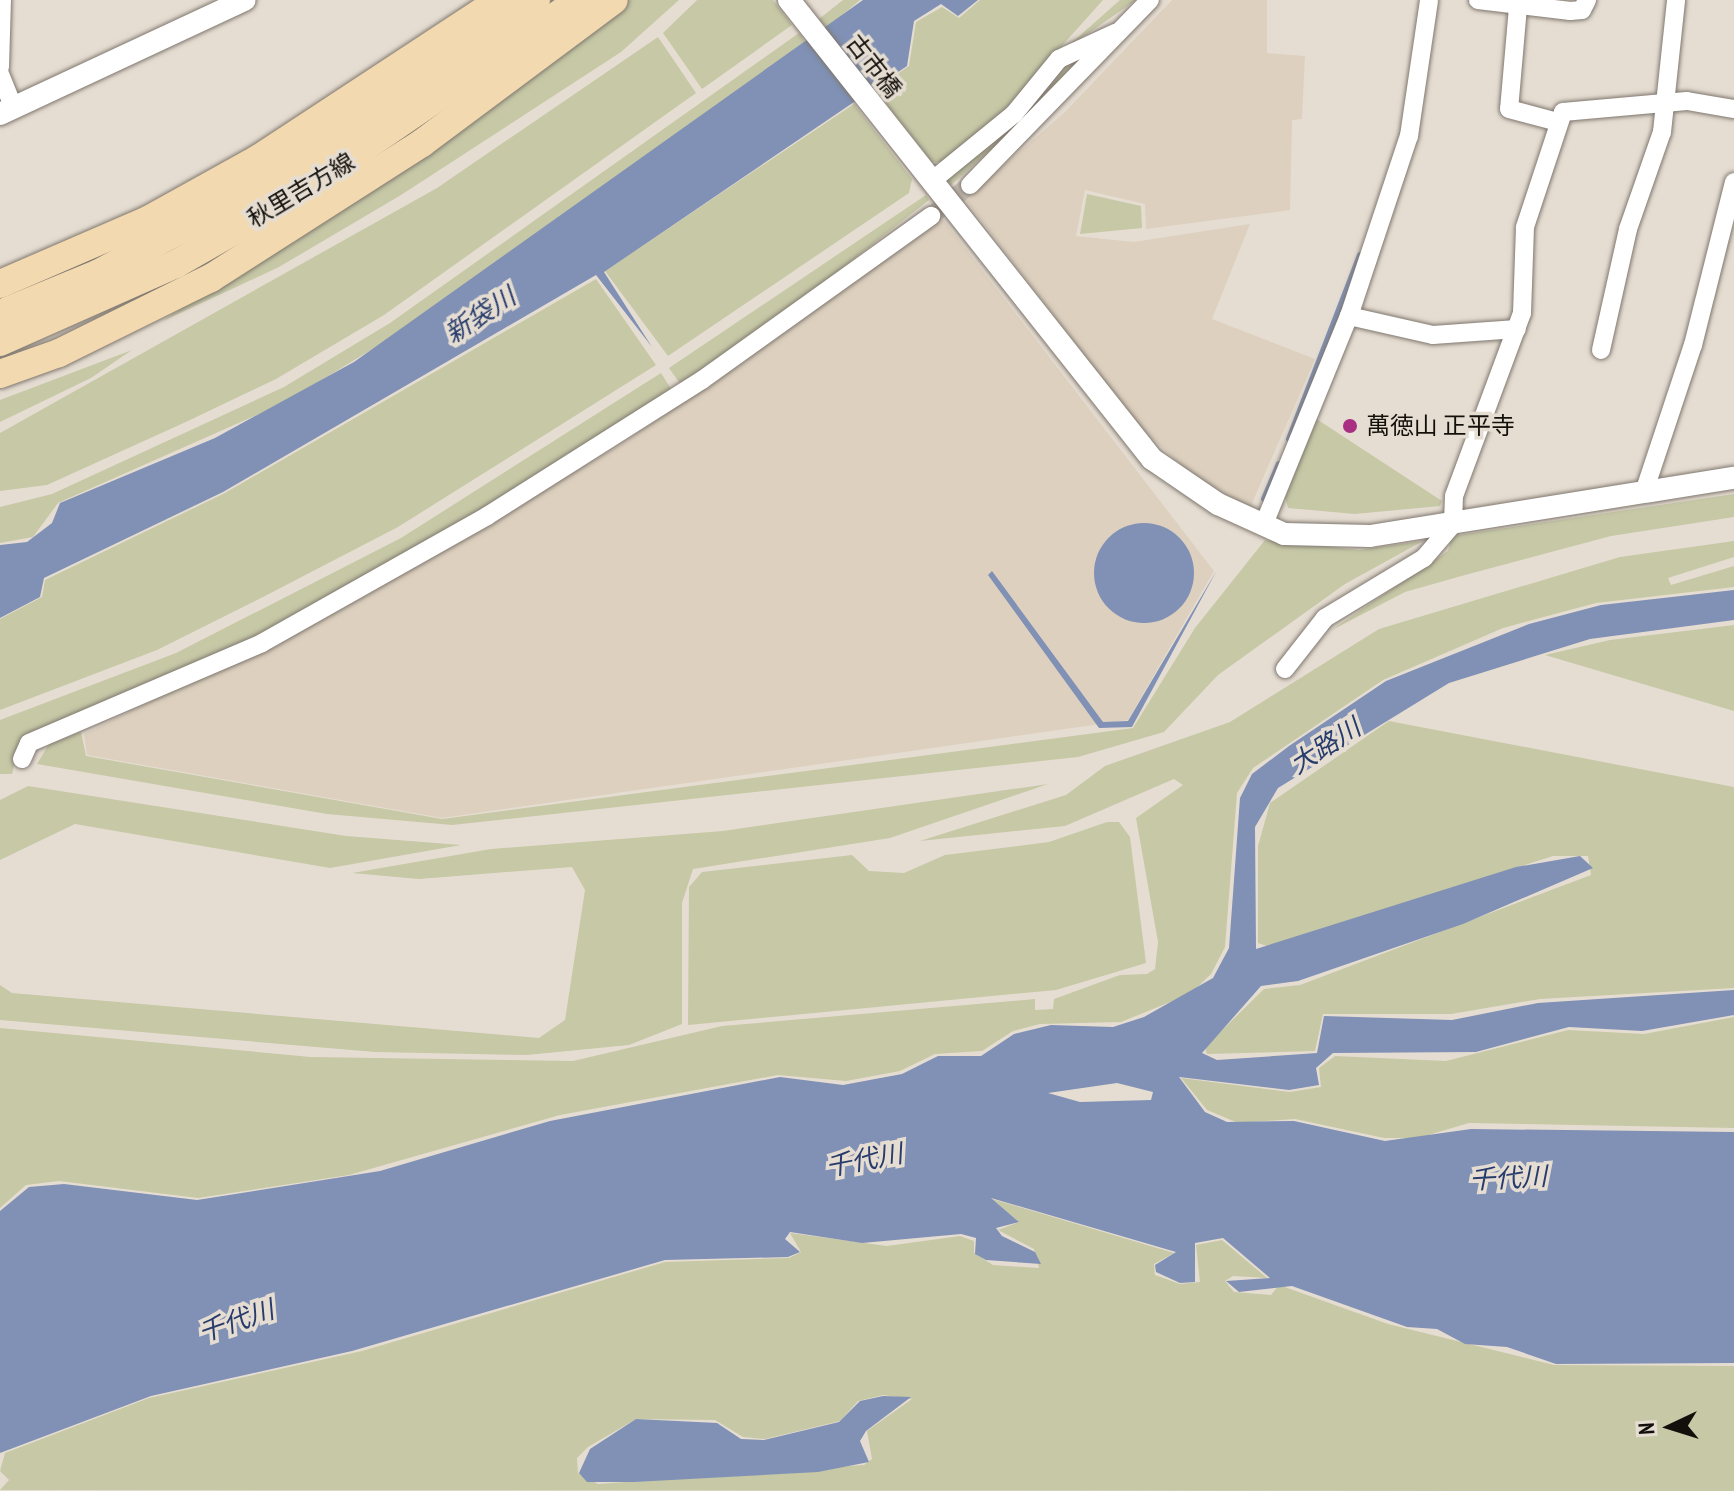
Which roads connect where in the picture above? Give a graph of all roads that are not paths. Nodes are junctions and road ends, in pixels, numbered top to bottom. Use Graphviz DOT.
graph roads {
  1 [pos="2,0"];
  2 [pos="245,0"];
  3 [pos="500,0"];
  4 [pos="536,0"];
  5 [pos="580,0"];
  6 [pos="614,0"];
  7 [pos="789,0"];
  8 [pos="1150,0"];
  9 [pos="1429,0"];
  10 [pos="1478,0"];
  11 [pos="1587,0"];
  12 [pos="1676,0"];
  13 [pos="1518,7"];
  14 [pos="1115,33"];
  15 [pos="0,67"];
  16 [pos="0,74"];
  17 [pos="1667,103"];
  18 [pos="1734,109"];
  19 [pos="7,111"];
  20 [pos="1558,122"];
  21 [pos="926,172"];
  22 [pos="1734,182"];
  23 [pos="970,185"];
  24 [pos="931,216"];
  25 [pos="1729,216"];
  26 [pos="0,284"];
  27 [pos="0,314"];
  28 [pos="1349,316"];
  29 [pos="1517,329"];
  30 [pos="0,342"];
  31 [pos="1601,350"];
  32 [pos="0,374"];
  33 [pos="1734,478"];
  34 [pos="1644,492"];
  35 [pos="1264,524"];
  36 [pos="1453,524"];
  37 [pos="1285,669"];
  38 [pos="22,759"];
  1 -- 15 [label="street"];
  2 -- 19 [label="street"];
  3 -- 26 [label="main road"];
  4 -- 27 [label="main road, 秋里吉方線"];
  5 -- 30 [label="main road, 秋里吉方線"];
  6 -- 32 [label="main road"];
  7 -- 21 [label="street, 古市橋"];
  8 -- 14 [label="street"];
  9 -- 28 [label="street"];
  10 -- 13 [label="street"];
  11 -- 13 [label="street"];
  12 -- 17 [label="street"];
  13 -- 20 [label="street"];
  14 -- 21 [label="street"];
  14 -- 23 [label="street"];
  16 -- 19 [label="street"];
  17 -- 18 [label="street"];
  17 -- 20 [label="street"];
  17 -- 31 [label="street"];
  20 -- 29 [label="street"];
  21 -- 35 [label="street, 古市橋"];
  22 -- 25 [label="street"];
  24 -- 38 [label="street"];
  25 -- 34 [label="street"];
  28 -- 29 [label="street"];
  28 -- 35 [label="street"];
  29 -- 36 [label="street"];
  33 -- 34 [label="street, 古市橋"];
  34 -- 36 [label="street, 古市橋"];
  35 -- 36 [label="street, 古市橋"];
  36 -- 37 [label="street"];
}
